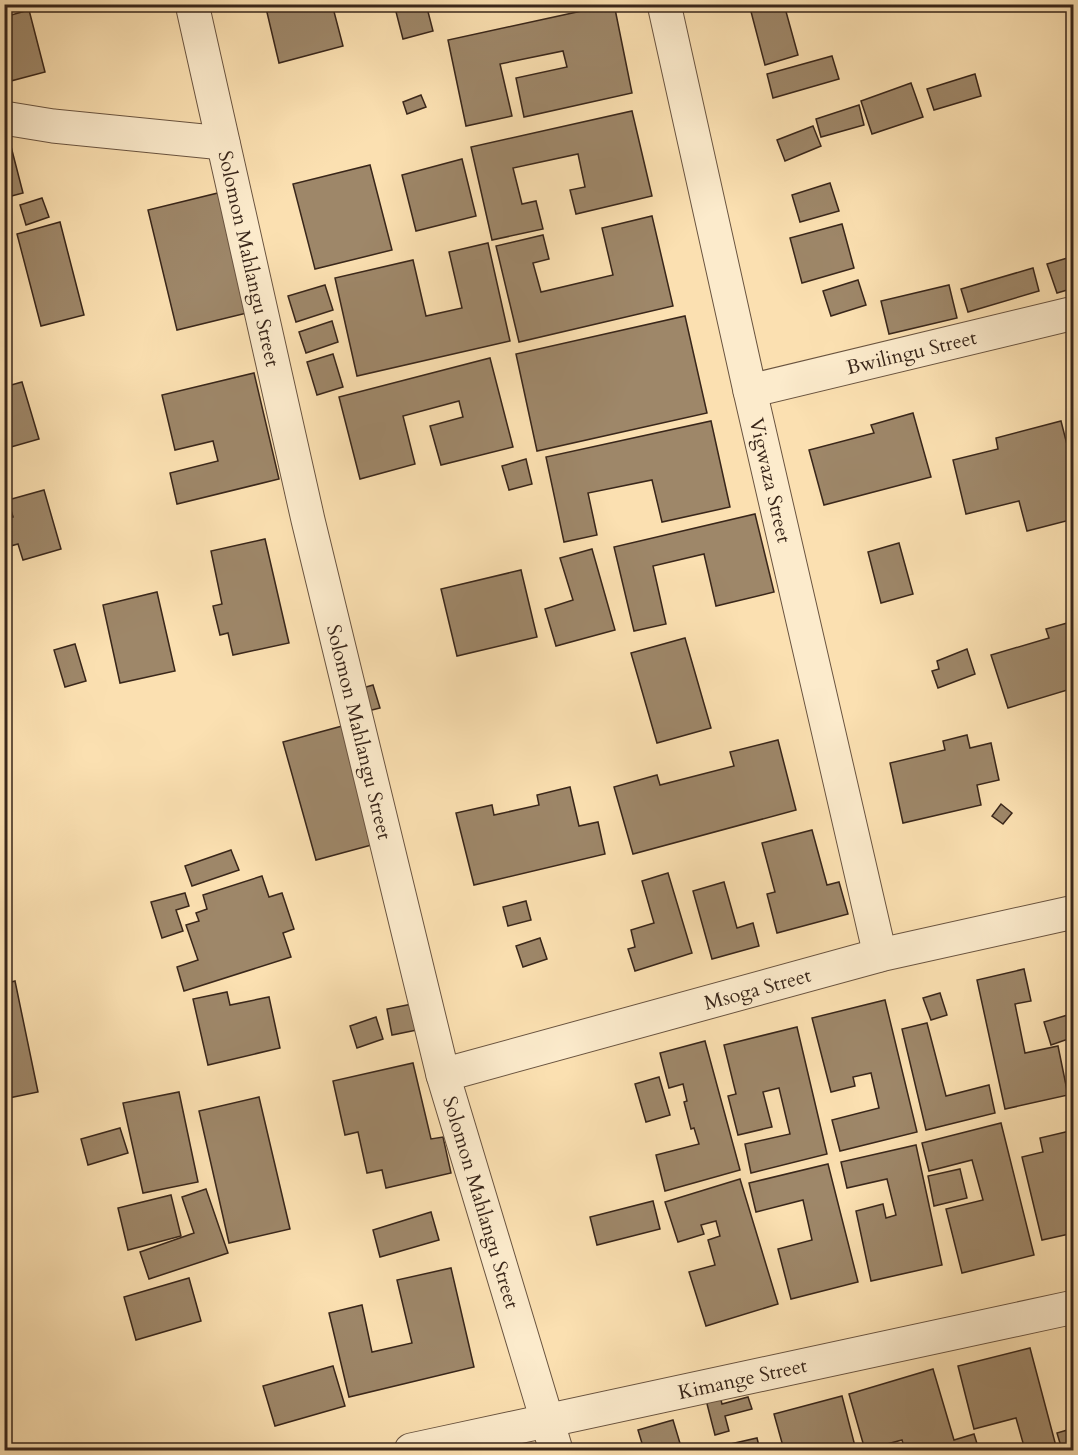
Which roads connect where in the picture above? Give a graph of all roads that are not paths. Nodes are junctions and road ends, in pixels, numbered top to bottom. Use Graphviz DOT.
graph roads {
  1 [pos="192,4"];
  2 [pos="664,4"];
  3 [pos="4,118"];
  4 [pos="223,143"];
  5 [pos="1074,313"];
  6 [pos="750,391"];
  7 [pos="1074,912"];
  8 [pos="880,955"];
  9 [pos="443,1075"];
  10 [pos="1074,1307"];
  11 [pos="552,1436"];
  12 [pos="411,1450"];
  1 -- 4 [label="street, Solomon Mahlangu Street"];
  2 -- 6 [label="street, Vigwaza Street"];
  3 -- 4 [label="street"];
  4 -- 9 [label="street, Solomon Mahlangu Street"];
  5 -- 6 [label="street, Bwilingu Street"];
  6 -- 8 [label="street, Vigwaza Street"];
  7 -- 8 [label="street, Msoga Street"];
  8 -- 9 [label="street, Msoga Street"];
  9 -- 11 [label="street, Solomon Mahlangu Street"];
  10 -- 11 [label="street, Kimange Street"];
  11 -- 12 [label="street, Kimange Street"];
}
